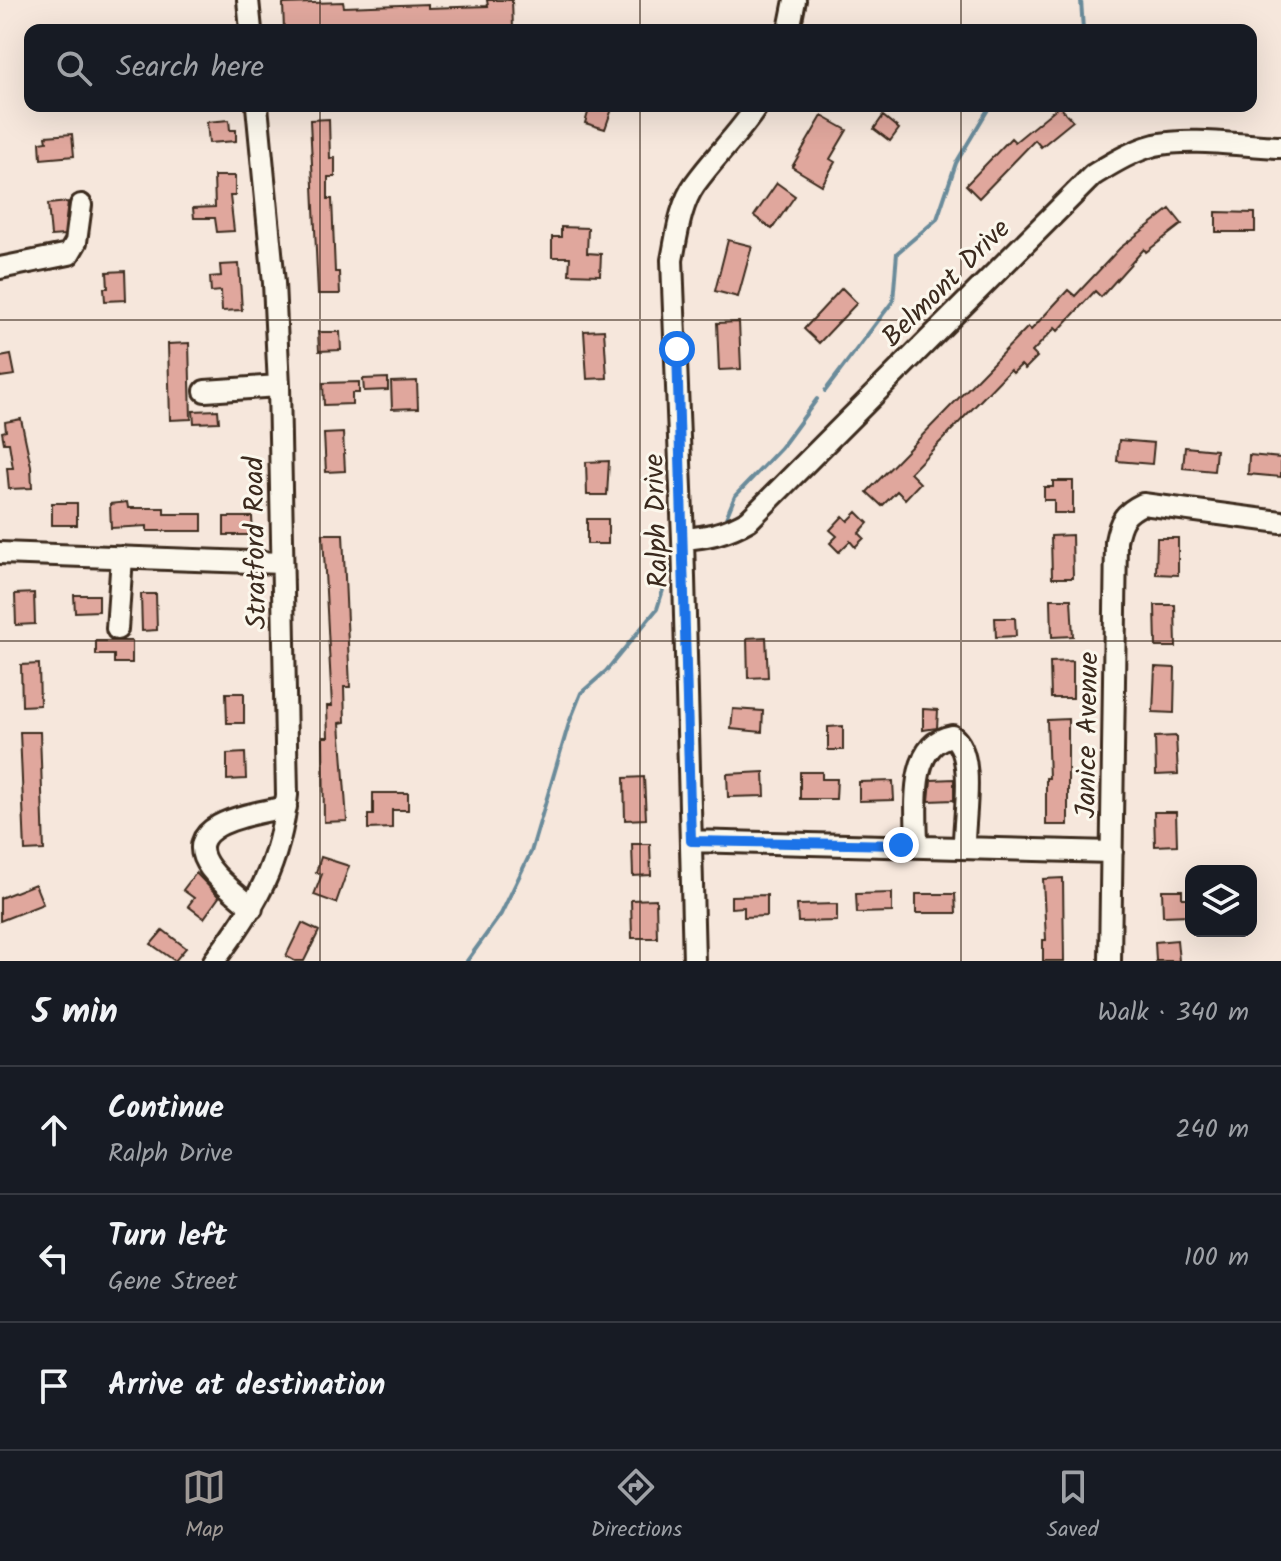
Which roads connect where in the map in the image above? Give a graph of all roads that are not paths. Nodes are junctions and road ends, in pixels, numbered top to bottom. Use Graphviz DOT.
graph roads {
  1 [pos="248,0"];
  2 [pos="795,0"];
  3 [pos="250,24"];
  4 [pos="790,24"];
  5 [pos="258,112"];
  6 [pos="753,112"];
  7 [pos="1281,147"];
  8 [pos="81,205"];
  9 [pos="0,268"];
  10 [pos="279,386"];
  11 [pos="205,391"];
  12 [pos="1281,522"];
  13 [pos="683,539"];
  14 [pos="0,553"];
  15 [pos="122,557"];
  16 [pos="282,563"];
  17 [pos="117,629"];
  18 [pos="286,807"];
  19 [pos="691,841"];
  20 [pos="917,846"];
  21 [pos="964,847"];
  22 [pos="1112,852"];
  23 [pos="252,908"];
  24 [pos="214,961"];
  25 [pos="694,961"];
  26 [pos="1110,961"];
  1 -- 3 [label="street"];
  2 -- 4 [label="street"];
  5 -- 10 [label="street, Stratford Road"];
  6 -- 13 [label="street, Ralph Drive"];
  7 -- 13 [label="street, Belmont Drive"];
  8 -- 9 [label="street"];
  10 -- 11 [label="street"];
  10 -- 16 [label="street, Stratford Road"];
  12 -- 22 [label="street, Janice Avenue"];
  13 -- 19 [label="street, Ralph Drive"];
  14 -- 15 [label="street"];
  15 -- 16 [label="street"];
  15 -- 17 [label="street"];
  16 -- 18 [label="street, Stratford Road"];
  18 -- 23 [label="street, Stratford Road"];
  18 -- 23 [label="street"];
  19 -- 20 [label="street"];
  19 -- 25 [label="street, Ralph Drive"];
  20 -- 21 [label="street"];
  20 -- 21 [label="street"];
  21 -- 22 [label="street"];
  22 -- 26 [label="street, Janice Avenue"];
  23 -- 24 [label="street, Stratford Road"];
}
